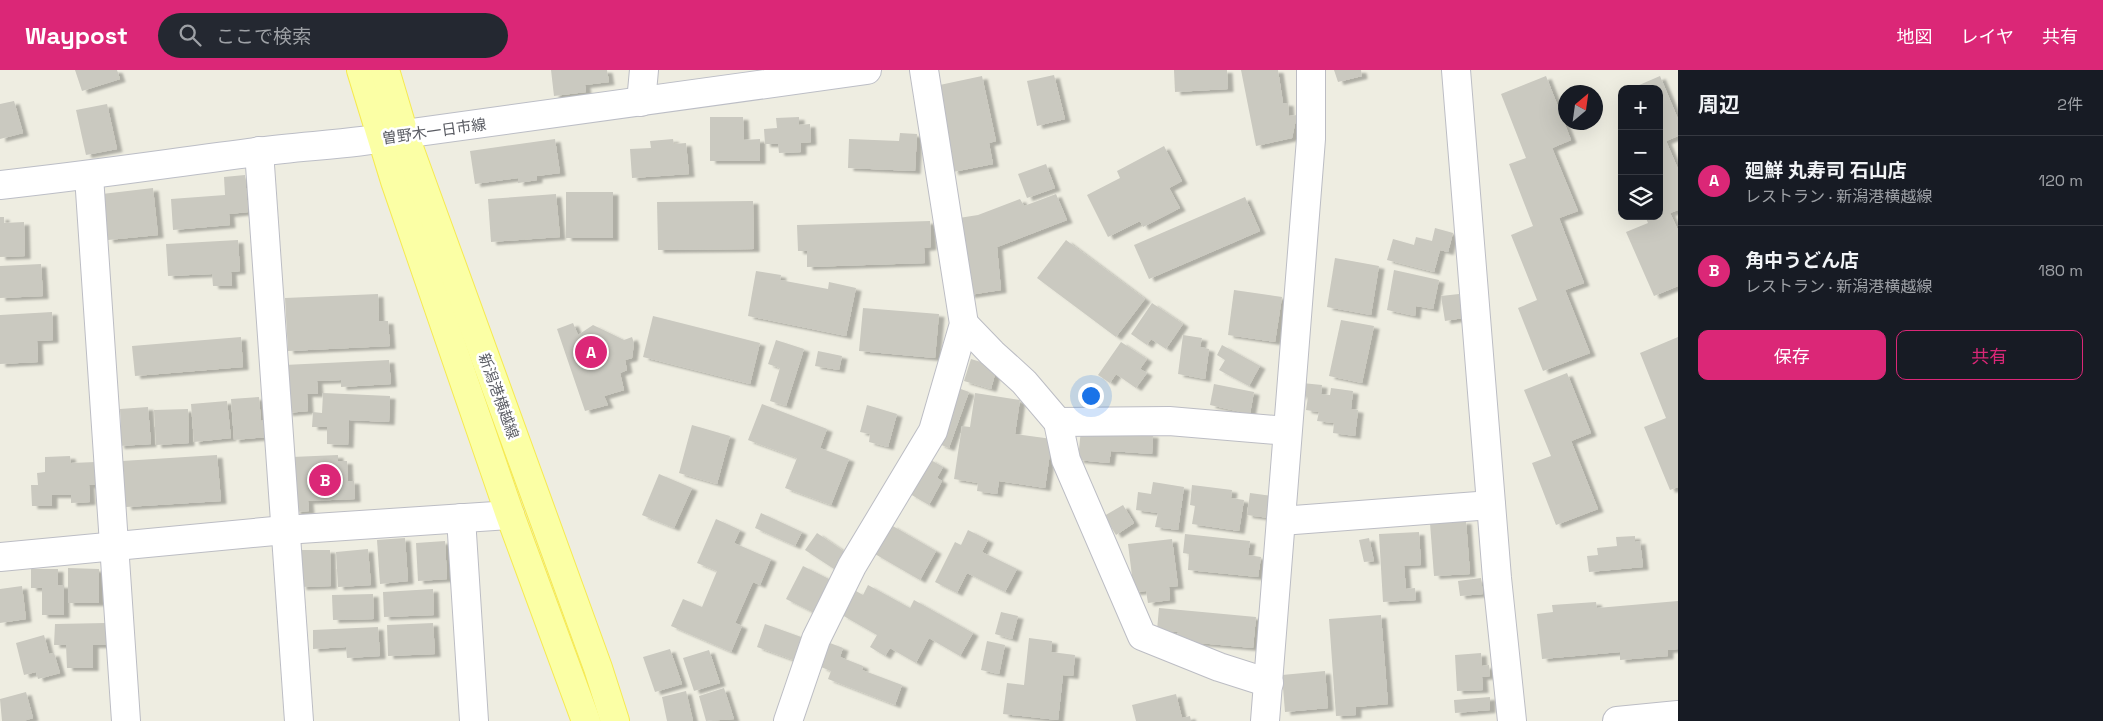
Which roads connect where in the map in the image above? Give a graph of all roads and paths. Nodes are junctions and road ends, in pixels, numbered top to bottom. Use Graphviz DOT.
graph roads {
  1 [pos="361,70"];
  2 [pos="386,70"];
  3 [pos="644,70"];
  4 [pos="867,70"];
  5 [pos="924,70"];
  6 [pos="1311,70"];
  7 [pos="1456,70"];
  8 [pos="793,75"];
  9 [pos="641,102"];
  10 [pos="392,136"];
  11 [pos="258,152"];
  12 [pos="89,176"];
  13 [pos="0,185"];
  14 [pos="964,324"];
  15 [pos="1058,422"];
  16 [pos="1287,431"];
  17 [pos="1491,505"];
  18 [pos="510,515"];
  19 [pos="461,518"];
  20 [pos="1281,521"];
  21 [pos="285,530"];
  22 [pos="113,547"];
  23 [pos="0,557"];
  24 [pos="1268,683"];
  25 [pos="1678,715"];
  26 [pos="126,721"];
  27 [pos="299,721"];
  28 [pos="474,721"];
  29 [pos="586,721"];
  30 [pos="614,721"];
  31 [pos="788,721"];
  32 [pos="1265,721"];
  33 [pos="1512,721"];
  34 [pos="1619,721"];
  1 -- 10 [label="main road, 新潟港横越線"];
  2 -- 10 [label="main road, 新潟港横越線"];
  3 -- 9 [label="street"];
  4 -- 8 [label="street, 曽野木一日市線"];
  5 -- 14 [label="street"];
  6 -- 16 [label="street"];
  7 -- 17 [label="street"];
  8 -- 9 [label="street, 曽野木一日市線"];
  9 -- 10 [label="street, 曽野木一日市線"];
  10 -- 11 [label="street, 曽野木一日市線"];
  10 -- 18 [label="main road, 新潟港横越線"];
  10 -- 30 [label="main road, 新潟港横越線"];
  11 -- 12 [label="street, 曽野木一日市線"];
  11 -- 21 [label="street"];
  12 -- 13 [label="street, 曽野木一日市線"];
  12 -- 22 [label="street"];
  14 -- 15 [label="street"];
  14 -- 31 [label="street"];
  15 -- 16 [label="street"];
  15 -- 24 [label="street"];
  16 -- 20 [label="street"];
  17 -- 20 [label="street"];
  17 -- 33 [label="street"];
  18 -- 19 [label="street"];
  18 -- 29 [label="main road, 新潟港横越線"];
  19 -- 21 [label="street"];
  19 -- 28 [label="street"];
  20 -- 24 [label="street"];
  21 -- 22 [label="street"];
  21 -- 27 [label="street"];
  22 -- 23 [label="street"];
  22 -- 26 [label="street"];
  24 -- 32 [label="street"];
  25 -- 34 [label="street"];
}
